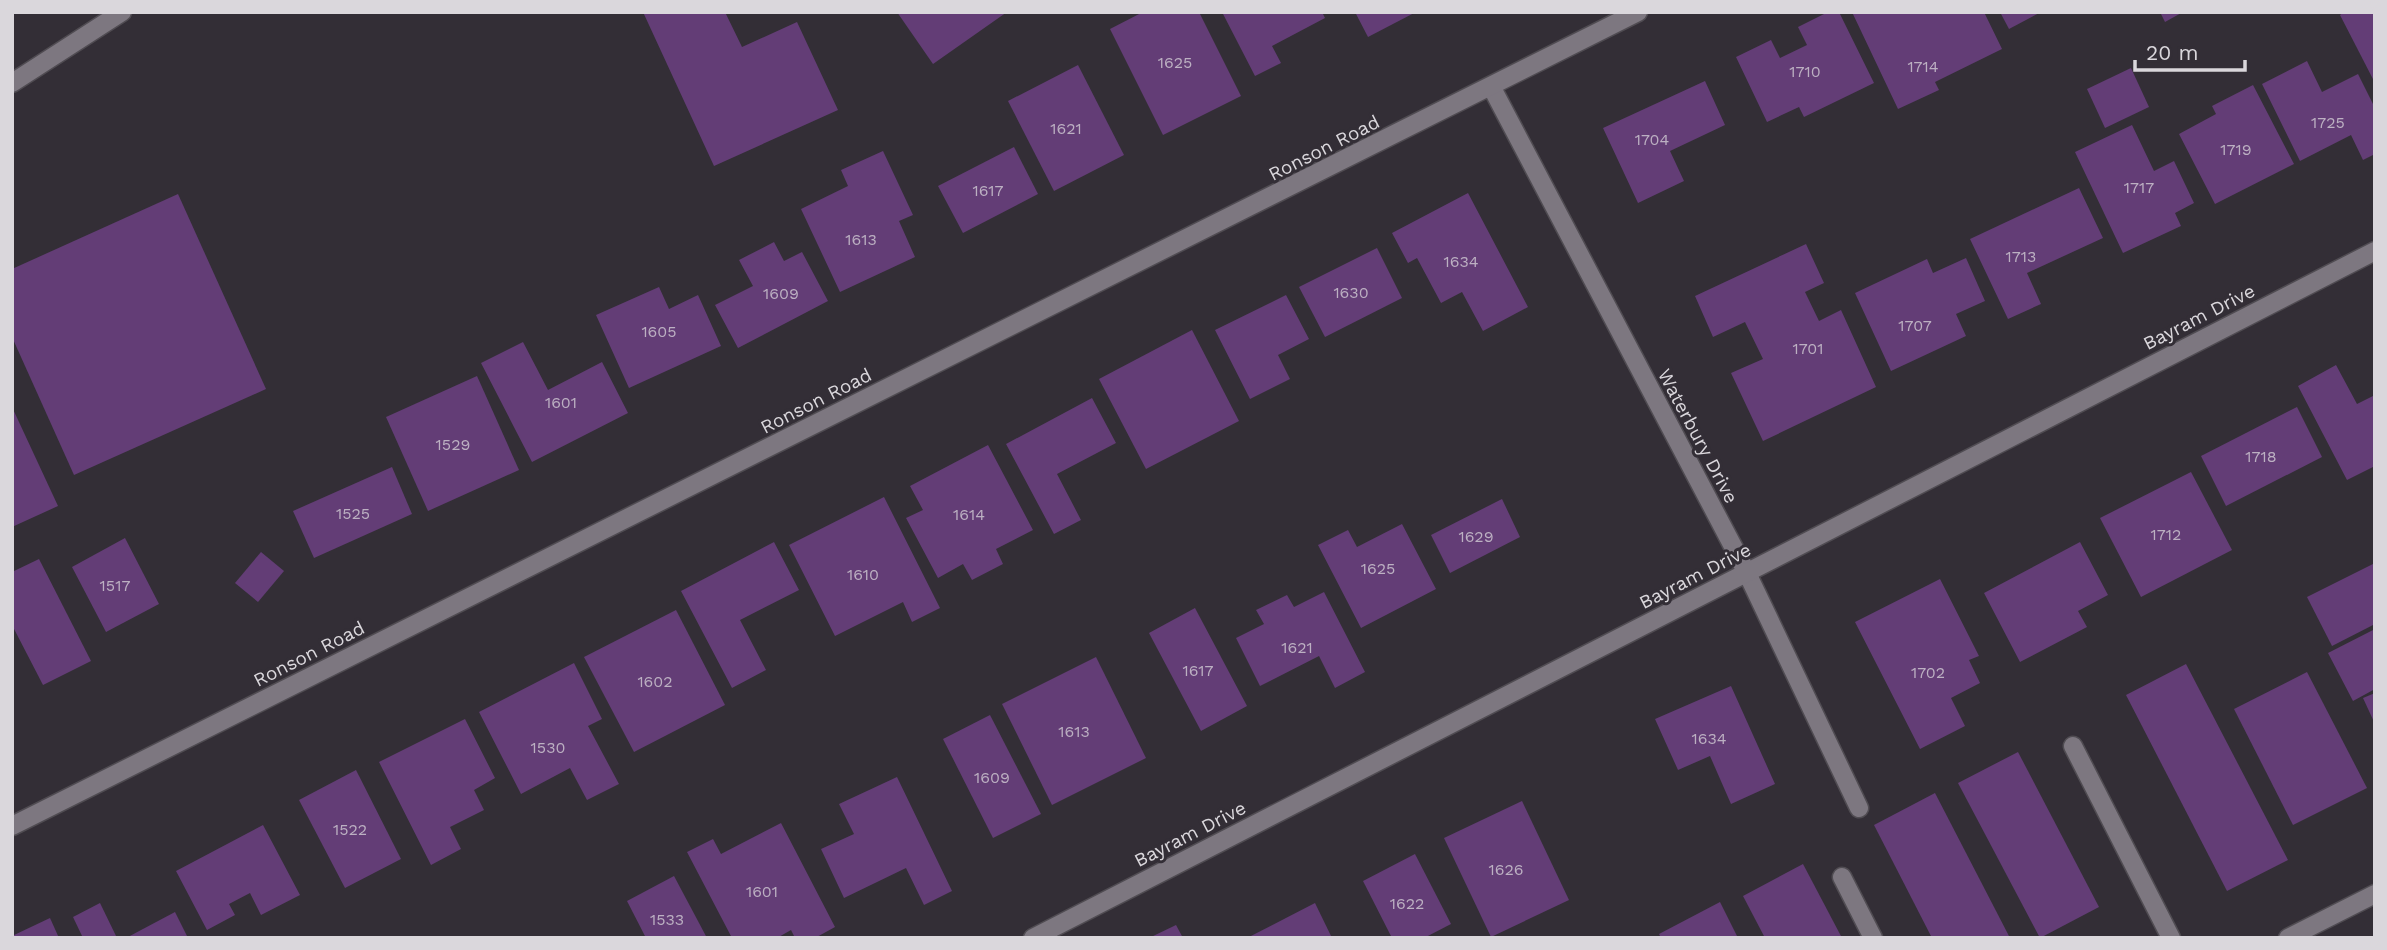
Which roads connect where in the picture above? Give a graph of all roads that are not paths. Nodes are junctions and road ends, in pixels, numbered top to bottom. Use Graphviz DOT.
graph roads {
  1 [pos="121,12"];
  2 [pos="1638,12"];
  3 [pos="12,83"];
  4 [pos="1492,88"];
  5 [pos="2375,251"];
  6 [pos="1747,573"];
  7 [pos="2073,746"];
  8 [pos="1859,808"];
  9 [pos="12,826"];
  10 [pos="1842,877"];
  11 [pos="2375,894"];
  12 [pos="1033,938"];
  13 [pos="1873,938"];
  14 [pos="2171,938"];
  15 [pos="2288,938"];
  1 -- 3 [label="street"];
  2 -- 4 [label="street, Ronson Road"];
  4 -- 6 [label="street, Waterbury Drive"];
  4 -- 9 [label="street, Ronson Road"];
  5 -- 6 [label="street, Bayram Drive"];
  6 -- 8 [label="street, Waterbury Drive"];
  6 -- 12 [label="street, Bayram Drive"];
  7 -- 14 [label="street"];
  10 -- 13 [label="street"];
  11 -- 15 [label="street"];
}
